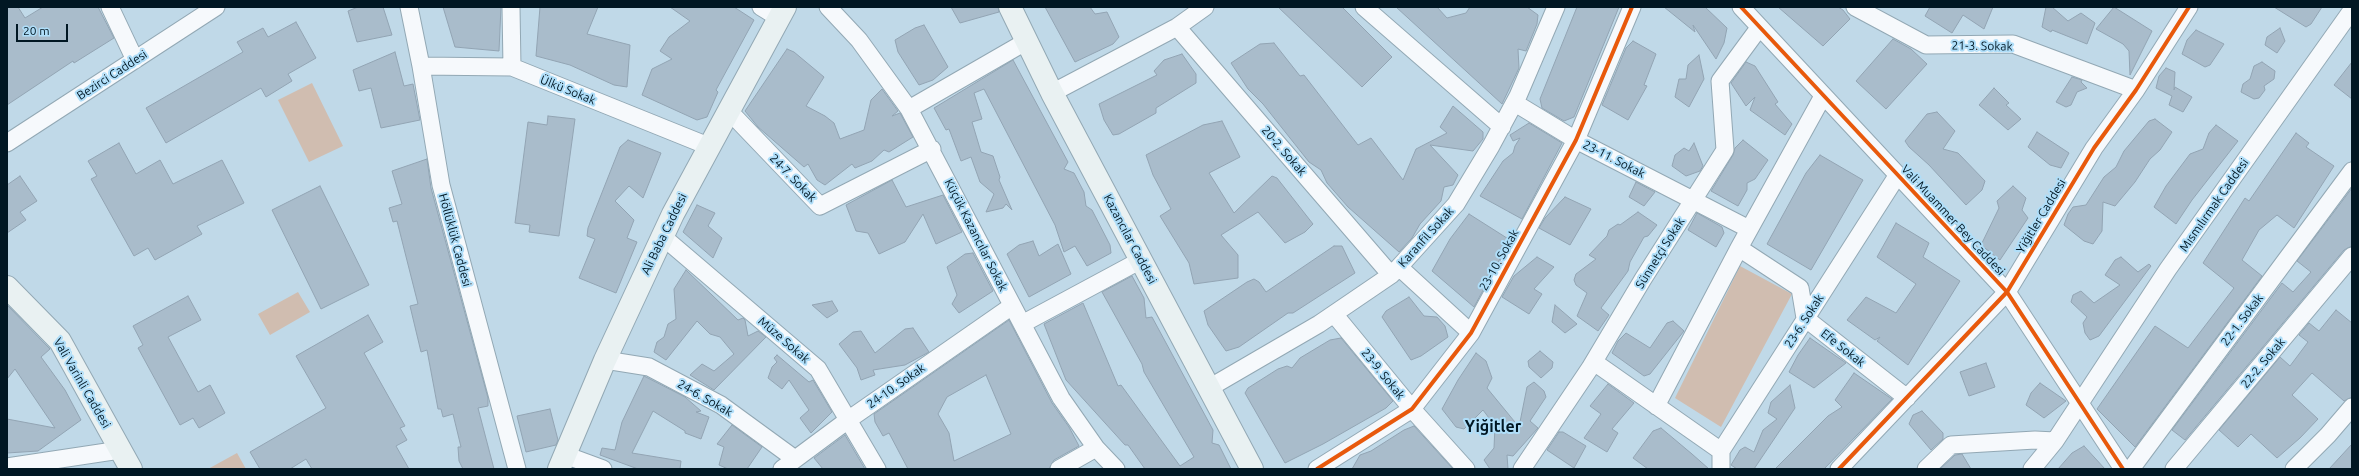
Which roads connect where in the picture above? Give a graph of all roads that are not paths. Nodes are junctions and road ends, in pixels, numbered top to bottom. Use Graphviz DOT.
graph roads {
  1 [pos="110,7"];
  2 [pos="216,7"];
  3 [pos="409,7"];
  4 [pos="511,7"];
  5 [pos="828,7"];
  6 [pos="1010,7"];
  7 [pos="1205,7"];
  8 [pos="1364,7"];
  9 [pos="1556,7"];
  10 [pos="1632,7"];
  11 [pos="1855,7"];
  12 [pos="2189,7"];
  13 [pos="1744,8"];
  14 [pos="2352,10"];
  15 [pos="775,11"];
  16 [pos="1177,27"];
  17 [pos="1759,28"];
  18 [pos="1027,41"];
  19 [pos="134,60"];
  20 [pos="421,66"];
  21 [pos="512,67"];
  22 [pos="2136,90"];
  23 [pos="1052,93"];
  24 [pos="1823,96"];
  25 [pos="1515,103"];
  26 [pos="909,109"];
  27 [pos="729,111"];
  28 [pos="1502,127"];
  29 [pos="1576,140"];
  30 [pos="7,143"];
  31 [pos="708,146"];
  32 [pos="932,149"];
  33 [pos="2352,171"];
  34 [pos="1897,176"];
  35 [pos="1694,199"];
  36 [pos="1749,229"];
  37 [pos="662,236"];
  38 [pos="1739,248"];
  39 [pos="2352,256"];
  40 [pos="1141,260"];
  41 [pos="1395,271"];
  42 [pos="7,287"];
  43 [pos="2007,292"];
  44 [pos="1012,306"];
  45 [pos="1334,314"];
  46 [pos="1805,318"];
  47 [pos="1022,324"];
  48 [pos="1471,333"];
  49 [pos="605,360"];
  50 [pos="1594,362"];
  51 [pos="1209,388"];
  52 [pos="1907,398"];
  53 [pos="2079,402"];
  54 [pos="1656,406"];
  55 [pos="2352,407"];
  56 [pos="1412,409"];
  57 [pos="848,420"];
  58 [pos="2055,441"];
  59 [pos="1096,448"];
  60 [pos="120,450"];
  61 [pos="1721,451"];
  62 [pos="562,462"];
  63 [pos="789,464"];
  64 [pos="7,467"];
  65 [pos="1524,468"];
  66 [pos="131,469"];
  67 [pos="517,469"];
  68 [pos="603,469"];
  69 [pos="877,469"];
  70 [pos="1059,469"];
  71 [pos="1116,469"];
  72 [pos="1252,469"];
  73 [pos="1317,469"];
  74 [pos="1466,469"];
  75 [pos="1722,469"];
  76 [pos="1839,469"];
  77 [pos="1926,469"];
  78 [pos="2032,469"];
  79 [pos="2123,469"];
  80 [pos="2131,469"];
  81 [pos="2174,469"];
  82 [pos="2294,469"];
  1 -- 19 [label="street"];
  2 -- 19 [label="street, Bezirci Caddesi"];
  3 -- 20 [label="street, Höllüklük Caddesi"];
  4 -- 21 [label="street"];
  5 -- 26 [label="street, Küçük Kazancılar Sokak"];
  6 -- 18 [label="street, Kazancılar Caddesi"];
  7 -- 16 [label="street"];
  8 -- 28 [label="street"];
  9 -- 25 [label="street, Karanfil Sokak"];
  10 -- 29 [label="street, 23-10. Sokak"];
  11 -- 22 [label="street, 21-3. Sokak"];
  12 -- 22 [label="street, Yiğitler Caddesi"];
  13 -- 17 [label="street, Vali Muammer Bey Caddesi"];
  14 -- 53 [label="street, Mısmılırmak Caddesi"];
  15 -- 27 [label="street, Ali Baba Caddesi"];
  16 -- 23 [label="street"];
  16 -- 41 [label="street, 20-2. Sokak"];
  17 -- 24 [label="street, Vali Muammer Bey Caddesi"];
  17 -- 35 [label="street, Sünnetçi Sokak"];
  18 -- 23 [label="street, Kazancılar Caddesi"];
  18 -- 26 [label="street"];
  19 -- 30 [label="street, Bezirci Caddesi"];
  20 -- 21 [label="street, Ülkü Sokak"];
  20 -- 67 [label="street, Höllüklük Caddesi"];
  21 -- 31 [label="street, Ülkü Sokak"];
  22 -- 43 [label="street, Yiğitler Caddesi"];
  23 -- 40 [label="street, Kazancılar Caddesi"];
  24 -- 34 [label="street, Vali Muammer Bey Caddesi"];
  24 -- 36 [label="street"];
  25 -- 28 [label="street, Karanfil Sokak"];
  25 -- 29 [label="street, 23-11. Sokak"];
  26 -- 32 [label="street, Küçük Kazancılar Sokak"];
  27 -- 31 [label="street, Ali Baba Caddesi"];
  27 -- 32 [label="street, 24-7. Sokak"];
  28 -- 41 [label="street, Karanfil Sokak"];
  29 -- 35 [label="street, 23-11. Sokak"];
  29 -- 48 [label="street, 23-10. Sokak"];
  31 -- 37 [label="street, Ali Baba Caddesi"];
  32 -- 44 [label="street, Küçük Kazancılar Sokak"];
  33 -- 80 [label="street, 22-1. Sokak"];
  34 -- 43 [label="street, Vali Muammer Bey Caddesi"];
  34 -- 46 [label="street, 23-6. Sokak"];
  35 -- 36 [label="street, 23-11. Sokak"];
  35 -- 50 [label="street, Sünnetçi Sokak"];
  36 -- 38 [label="street"];
  37 -- 49 [label="street, Ali Baba Caddesi"];
  37 -- 57 [label="street, Müze Sokak"];
  38 -- 46 [label="street"];
  38 -- 54 [label="street"];
  39 -- 81 [label="street, 22-2. Sokak"];
  40 -- 47 [label="street"];
  40 -- 51 [label="street, Kazancılar Caddesi"];
  41 -- 45 [label="street, Karanfil Sokak"];
  41 -- 48 [label="street, 20-2. Sokak"];
  42 -- 60 [label="street, Vali Varinli Caddesi"];
  43 -- 52 [label="street, Yiğitler Caddesi"];
  43 -- 53 [label="street, Vali Muammer Bey Caddesi"];
  44 -- 47 [label="street, Küçük Kazancılar Sokak"];
  44 -- 57 [label="street, 24-10. Sokak"];
  45 -- 51 [label="street, Karanfil Sokak"];
  45 -- 56 [label="street, 23-9. Sokak"];
  46 -- 52 [label="street, Efe Sokak"];
  46 -- 61 [label="street, 23-6. Sokak"];
  47 -- 59 [label="street, Küçük Kazancılar Sokak"];
  48 -- 56 [label="street, 23-10. Sokak"];
  49 -- 62 [label="street, Ali Baba Caddesi"];
  49 -- 63 [label="street, 24-6. Sokak"];
  50 -- 54 [label="street"];
  50 -- 65 [label="street, Sünnetçi Sokak"];
  51 -- 72 [label="street, Kazancılar Caddesi"];
  52 -- 76 [label="street, Yiğitler Caddesi"];
  53 -- 58 [label="street, Mısmılırmak Caddesi"];
  53 -- 79 [label="street, Vali Muammer Bey Caddesi"];
  54 -- 61 [label="street"];
  55 -- 82 [label="street"];
  56 -- 73 [label="street, 23-10. Sokak"];
  56 -- 74 [label="street, 23-9. Sokak"];
  57 -- 63 [label="street, 24-10. Sokak"];
  57 -- 69 [label="street, Müze Sokak"];
  58 -- 77 [label="street"];
  58 -- 78 [label="street, Mısmılırmak Caddesi"];
  59 -- 70 [label="street"];
  59 -- 71 [label="street, Küçük Kazancılar Sokak"];
  60 -- 64 [label="street"];
  60 -- 66 [label="street, Vali Varinli Caddesi"];
  61 -- 75 [label="street"];
  62 -- 68 [label="street"];
}
